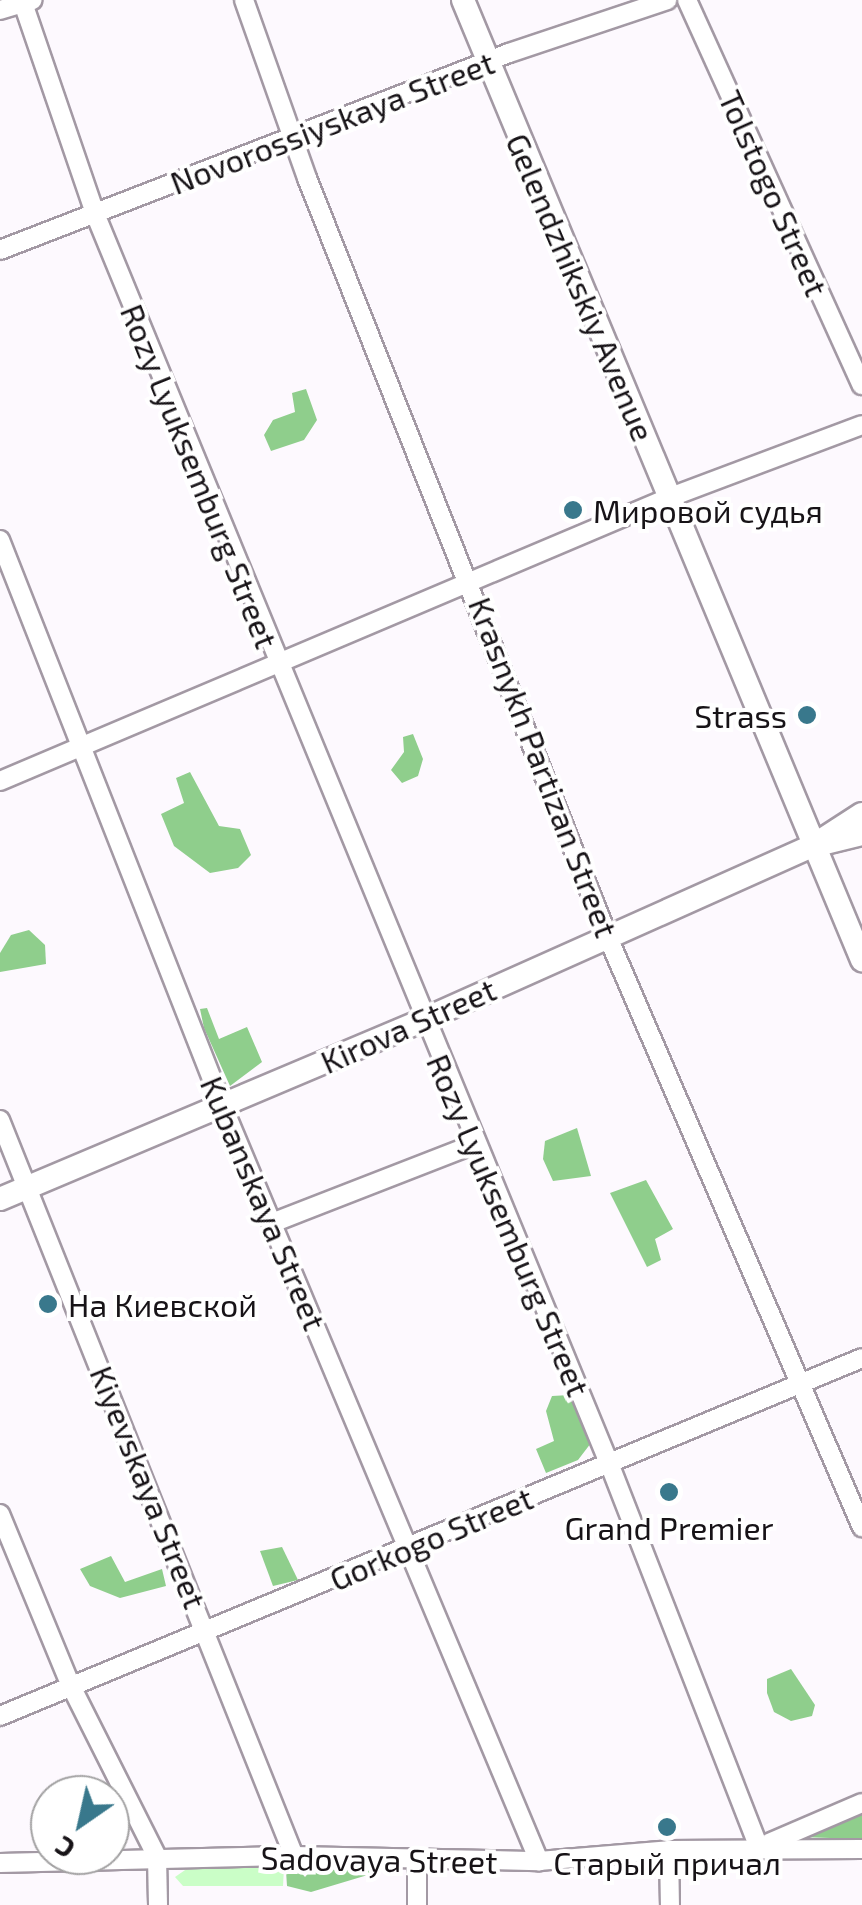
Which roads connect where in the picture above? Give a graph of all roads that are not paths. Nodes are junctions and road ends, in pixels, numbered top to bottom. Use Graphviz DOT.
graph roads {
  1 [pos="244,0"];
  2 [pos="463,0"];
  3 [pos="667,0"];
  4 [pos="686,0"];
  5 [pos="28,2"];
  6 [pos="0,10"];
  7 [pos="488,63"];
  8 [pos="292,136"];
  9 [pos="96,216"];
  10 [pos="0,250"];
  11 [pos="862,385"];
  12 [pos="862,425"];
  13 [pos="668,498"];
  14 [pos="0,540"];
  15 [pos="471,580"];
  16 [pos="276,664"];
  17 [pos="84,746"];
  18 [pos="0,781"];
  19 [pos="862,814"];
  20 [pos="862,834"];
  21 [pos="814,845"];
  22 [pos="608,935"];
  23 [pos="862,960"];
  24 [pos="423,1020"];
  25 [pos="223,1107"];
  26 [pos="0,1120"];
  27 [pos="475,1144"];
  28 [pos="26,1189"];
  29 [pos="0,1199"];
  30 [pos="272,1223"];
  31 [pos="862,1358"];
  32 [pos="804,1383"];
  33 [pos="609,1463"];
  34 [pos="0,1514"];
  35 [pos="862,1527"];
  36 [pos="409,1548"];
  37 [pos="208,1629"];
  38 [pos="70,1684"];
  39 [pos="0,1716"];
  40 [pos="862,1804"];
  41 [pos="759,1847"];
  42 [pos="862,1849"];
  43 [pos="669,1850"];
  44 [pos="294,1856"];
  45 [pos="157,1857"];
  46 [pos="417,1861"];
  47 [pos="539,1861"];
  48 [pos="0,1863"];
  49 [pos="158,1905"];
  50 [pos="417,1905"];
  51 [pos="670,1905"];
  1 -- 8 [label="street, Krasnykh Partizan Street"];
  2 -- 7 [label="main road, Gelendzhikskiy Avenue"];
  3 -- 7 [label="street, Novorossiyskaya Street"];
  4 -- 11 [label="street, Tolstogo Street"];
  5 -- 6 [label="street"];
  5 -- 9 [label="street, Rozy Lyuksemburg Street"];
  7 -- 8 [label="street, Novorossiyskaya Street"];
  7 -- 13 [label="main road, Gelendzhikskiy Avenue"];
  8 -- 9 [label="street, Novorossiyskaya Street"];
  8 -- 15 [label="street, Krasnykh Partizan Street"];
  9 -- 10 [label="street, Novorossiyskaya Street"];
  9 -- 16 [label="street, Rozy Lyuksemburg Street"];
  12 -- 13 [label="street"];
  13 -- 15 [label="street"];
  13 -- 21 [label="main road, Gelendzhikskiy Avenue"];
  14 -- 17 [label="street, Kubanskaya Street"];
  15 -- 16 [label="street"];
  15 -- 22 [label="street, Krasnykh Partizan Street"];
  16 -- 17 [label="street"];
  16 -- 24 [label="street, Rozy Lyuksemburg Street"];
  17 -- 18 [label="street"];
  17 -- 25 [label="street, Kubanskaya Street"];
  19 -- 21 [label="main road, Kirova Street"];
  20 -- 21 [label="main road, Kirova Street"];
  21 -- 22 [label="main road, Kirova Street"];
  21 -- 23 [label="main road, Gelendzhikskiy Avenue"];
  22 -- 24 [label="main road, Kirova Street"];
  22 -- 32 [label="street, Krasnykh Partizan Street"];
  24 -- 25 [label="main road, Kirova Street"];
  24 -- 27 [label="street, Rozy Lyuksemburg Street"];
  25 -- 28 [label="main road, Kirova Street"];
  25 -- 30 [label="street, Kubanskaya Street"];
  26 -- 28 [label="street, Kiyevskaya Street"];
  27 -- 30 [label="street"];
  27 -- 33 [label="street, Rozy Lyuksemburg Street"];
  28 -- 29 [label="main road, Kirova Street"];
  28 -- 37 [label="street, Kiyevskaya Street"];
  30 -- 36 [label="street, Kubanskaya Street"];
  31 -- 32 [label="street, Gorkogo Street"];
  32 -- 33 [label="street, Gorkogo Street"];
  32 -- 35 [label="street, Krasnykh Partizan Street"];
  33 -- 36 [label="street, Gorkogo Street"];
  33 -- 41 [label="street, Rozy Lyuksemburg Street"];
  34 -- 38 [label="street"];
  36 -- 37 [label="street, Gorkogo Street"];
  36 -- 47 [label="street, Kubanskaya Street"];
  37 -- 38 [label="street, Gorkogo Street"];
  37 -- 44 [label="street, Kiyevskaya Street"];
  38 -- 39 [label="street, Gorkogo Street"];
  38 -- 45 [label="street"];
  40 -- 41 [label="street, Sadovaya Street"];
  41 -- 42 [label="street, Sadovaya Street"];
  41 -- 43 [label="street, Sadovaya Street"];
  43 -- 47 [label="street, Sadovaya Street"];
  43 -- 51 [label="street"];
  44 -- 45 [label="street, Sadovaya Street"];
  44 -- 46 [label="street, Sadovaya Street"];
  45 -- 48 [label="street, Sadovaya Street"];
  45 -- 49 [label="street"];
  46 -- 47 [label="street, Sadovaya Street"];
  46 -- 50 [label="street"];
}
